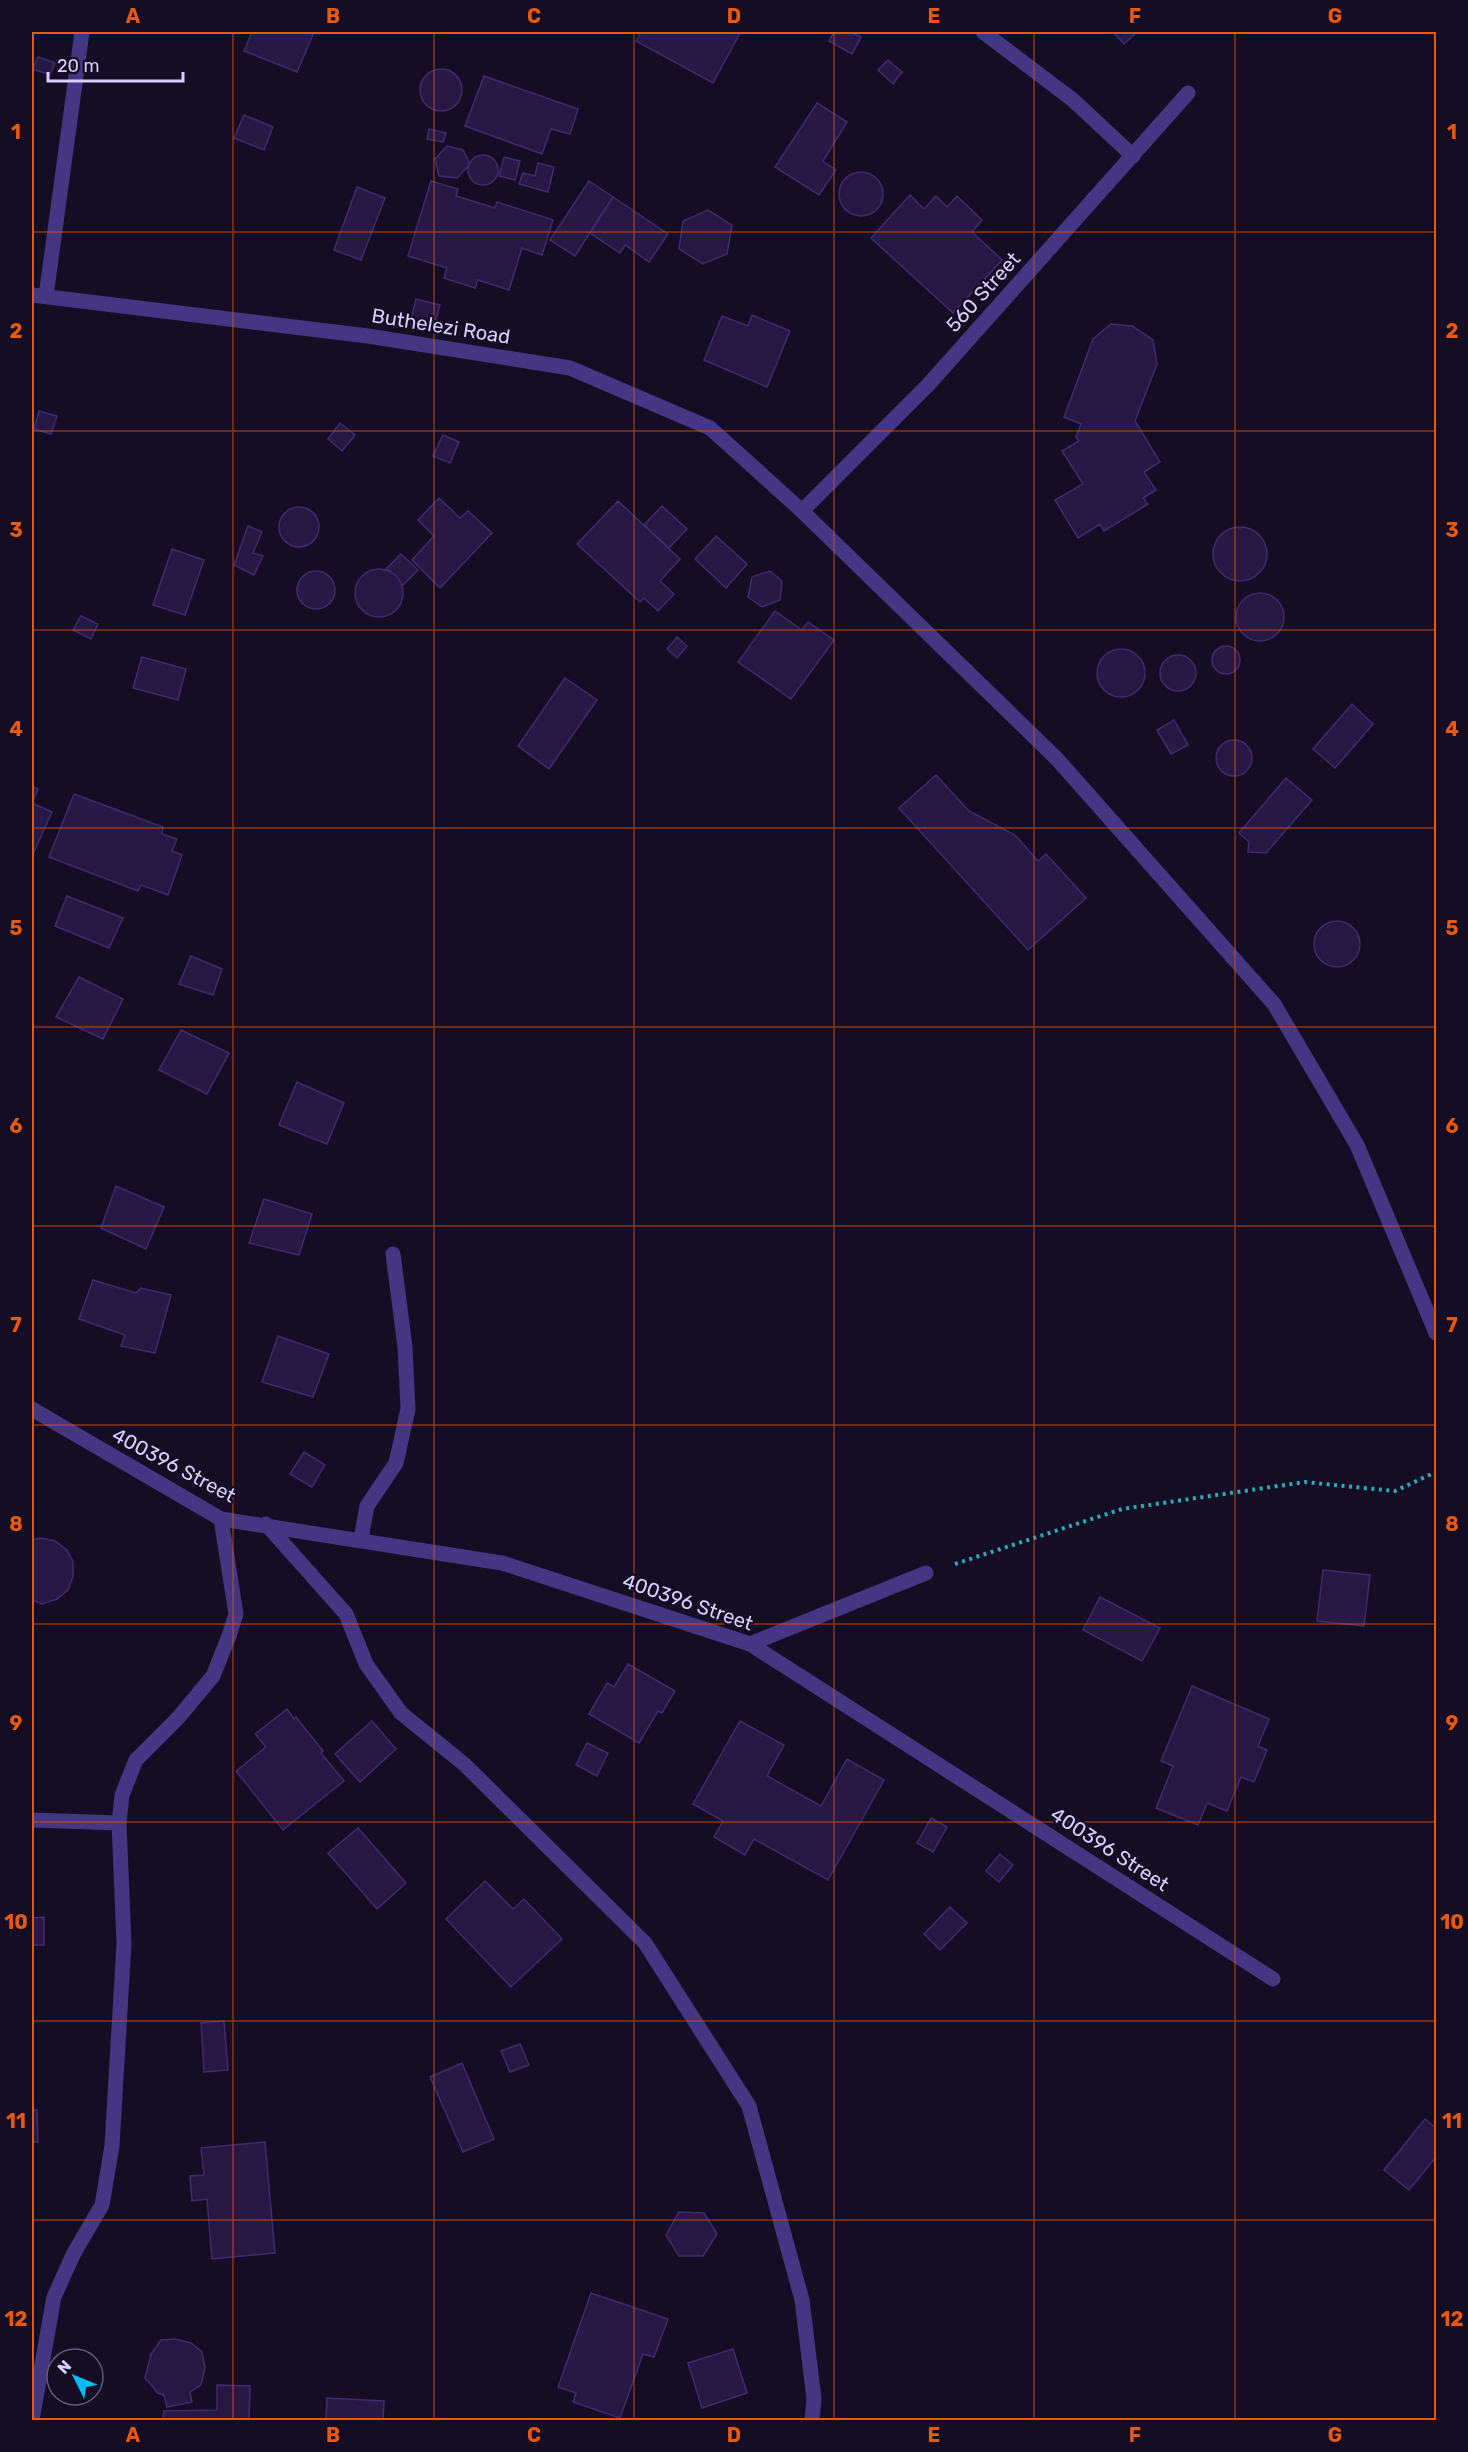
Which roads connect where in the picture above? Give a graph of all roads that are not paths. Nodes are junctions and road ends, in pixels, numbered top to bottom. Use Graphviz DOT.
graph roads {
  1 [pos="82,32"];
  2 [pos="983,32"];
  3 [pos="1188,93"];
  4 [pos="1133,156"];
  5 [pos="39,295"];
  6 [pos="802,511"];
  7 [pos="393,1254"];
  8 [pos="1437,1333"];
  9 [pos="32,1409"];
  10 [pos="221,1519"];
  11 [pos="266,1524"];
  12 [pos="361,1539"];
  13 [pos="926,1573"];
  14 [pos="750,1644"];
  15 [pos="32,1820"];
  16 [pos="118,1823"];
  17 [pos="1273,1979"];
  18 [pos="32,2421"];
  19 [pos="812,2421"];
  1 -- 5 [label="street"];
  2 -- 4 [label="street"];
  3 -- 4 [label="street, 560 Street"];
  4 -- 6 [label="street, 560 Street"];
  5 -- 6 [label="street, Buthelezi Road"];
  6 -- 8 [label="street, Buthelezi Road"];
  7 -- 12 [label="street"];
  9 -- 10 [label="street, 400396 Street"];
  10 -- 11 [label="street, 400396 Street"];
  10 -- 16 [label="street"];
  11 -- 12 [label="street, 400396 Street"];
  11 -- 19 [label="street"];
  12 -- 14 [label="street, 400396 Street"];
  13 -- 14 [label="street"];
  14 -- 17 [label="street, 400396 Street"];
  15 -- 16 [label="street"];
  16 -- 18 [label="street"];
}
